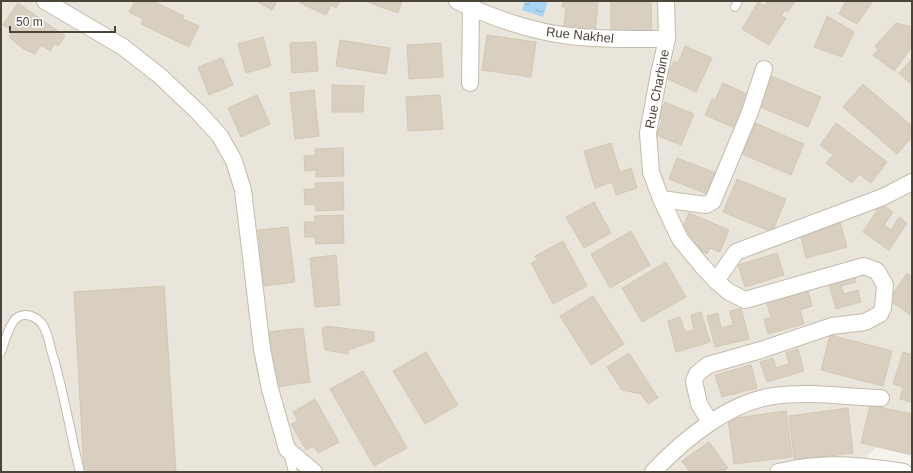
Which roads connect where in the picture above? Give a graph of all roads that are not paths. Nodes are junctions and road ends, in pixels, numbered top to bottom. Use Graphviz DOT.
graph roads {
  1 [pos="45,1"];
  2 [pos="456,1"];
  3 [pos="666,1"];
  4 [pos="471,8"];
  5 [pos="667,39"];
  6 [pos="764,69"];
  7 [pos="470,83"];
  8 [pos="912,182"];
  9 [pos="661,199"];
  10 [pos="716,281"];
  11 [pos="1,352"];
  12 [pos="880,398"];
  13 [pos="710,422"];
  14 [pos="287,449"];
  15 [pos="80,472"];
  16 [pos="293,472"];
  17 [pos="314,472"];
  18 [pos="652,472"];
  19 [pos="778,472"];
  20 [pos="904,472"];
  1 -- 14 [label="street"];
  2 -- 4 [label="street, Rue Nakhel"];
  3 -- 5 [label="street, Rue Charbine"];
  4 -- 5 [label="street, Rue Nakhel"];
  4 -- 7 [label="street"];
  5 -- 9 [label="street, Rue Charbine"];
  6 -- 9 [label="street"];
  8 -- 10 [label="street"];
  9 -- 10 [label="street, Rue Charbine"];
  10 -- 13 [label="street, Rue Charbine"];
  11 -- 15 [label="lane"];
  12 -- 13 [label="street"];
  13 -- 18 [label="street"];
  14 -- 16 [label="lane"];
  14 -- 17 [label="street"];
  19 -- 20 [label="street"];
}
